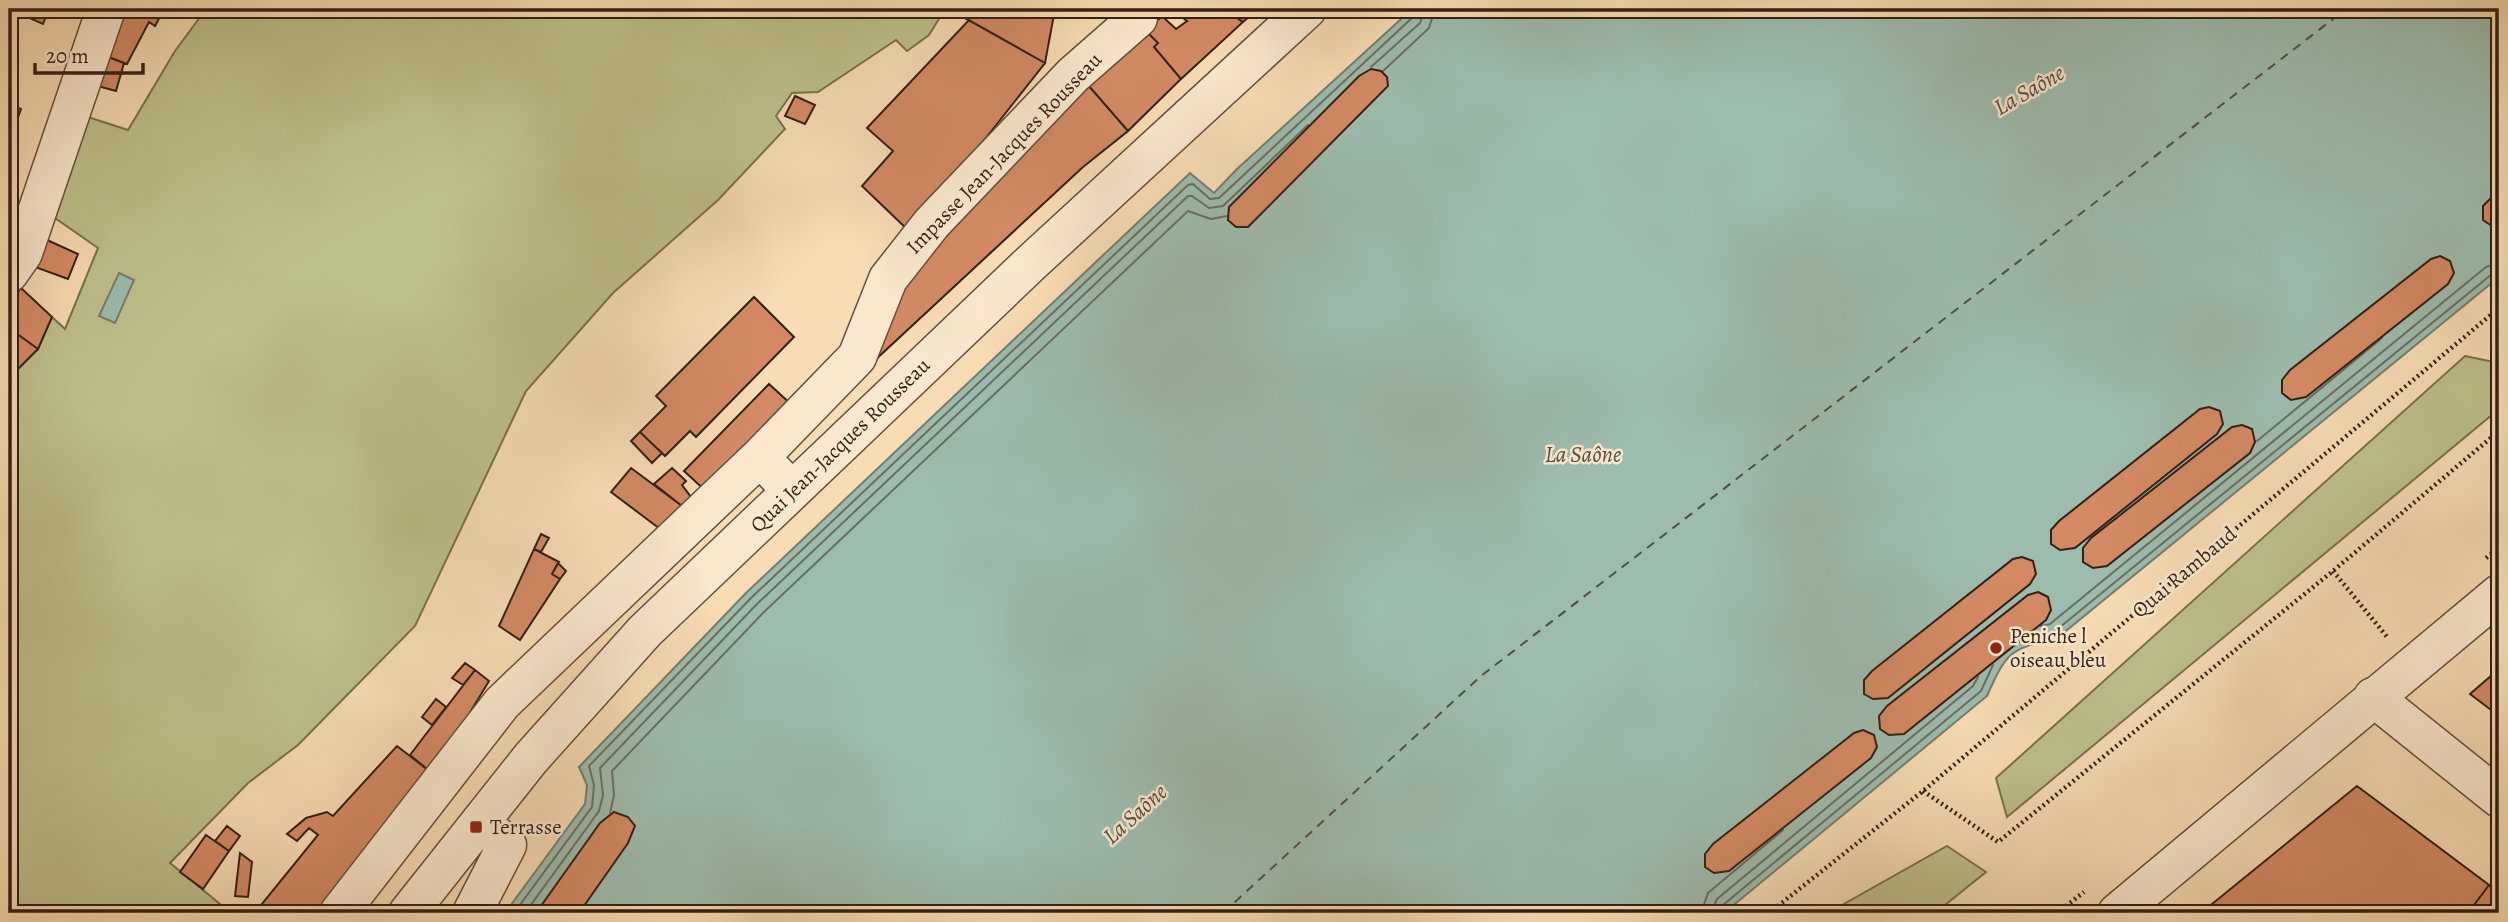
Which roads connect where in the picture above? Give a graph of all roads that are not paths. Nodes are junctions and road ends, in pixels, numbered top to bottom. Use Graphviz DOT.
graph roads {
  1 [pos="106,9"];
  2 [pos="1307,9"];
  3 [pos="1138,18"];
  4 [pos="9,273"];
  5 [pos="760,457"];
  6 [pos="792,491"];
  7 [pos="2499,594"];
  8 [pos="2373,696"];
  9 [pos="2499,798"];
  10 [pos="480,822"];
  11 [pos="339,913"];
  12 [pos="408,913"];
  13 [pos="472,913"];
  14 [pos="2116,913"];
  1 -- 4 [label="street"];
  2 -- 6 [label="street, Quai Jean-Jacques Rousseau"];
  3 -- 5 [label="street, Impasse Jean-Jacques Rousseau"];
  5 -- 6 [label="street"];
  5 -- 11 [label="street, Impasse Jean-Jacques Rousseau"];
  6 -- 10 [label="street, Quai Jean-Jacques Rousseau"];
  7 -- 8 [label="street"];
  8 -- 9 [label="street"];
  8 -- 14 [label="street"];
  10 -- 12 [label="street, Quai Jean-Jacques Rousseau"];
  10 -- 13 [label="street"];
}
